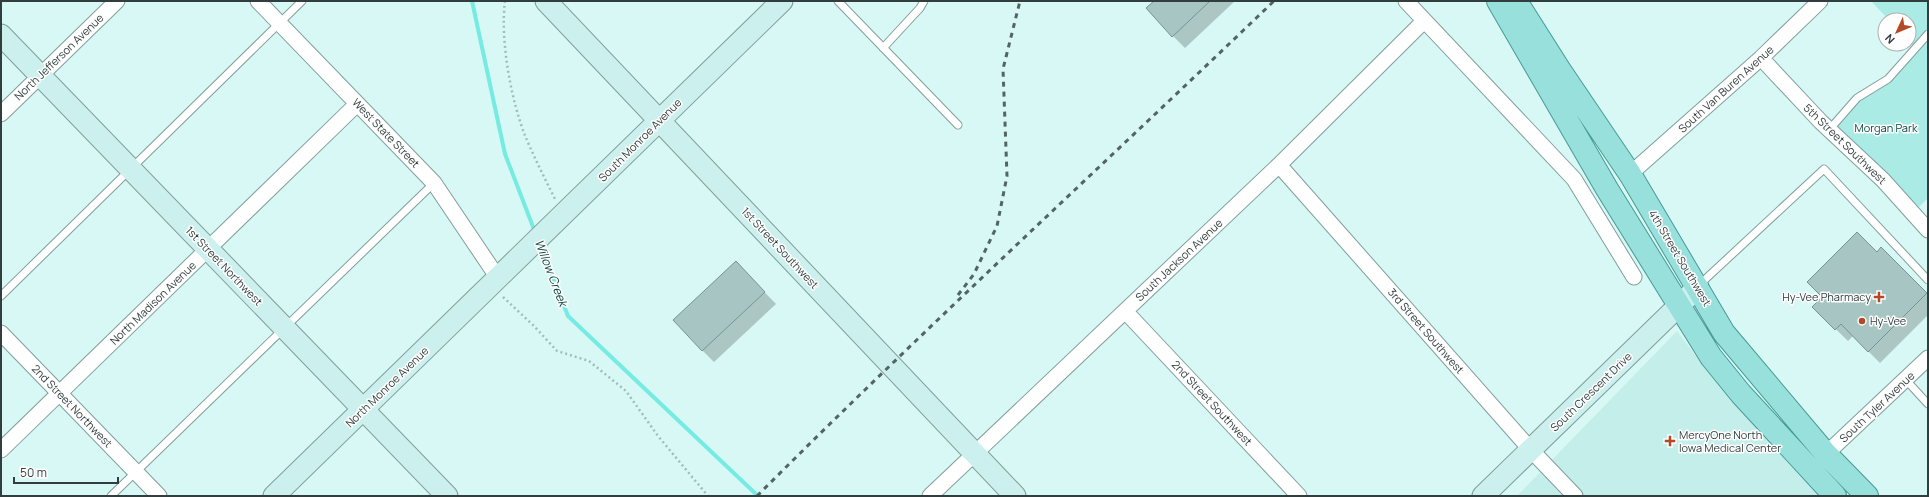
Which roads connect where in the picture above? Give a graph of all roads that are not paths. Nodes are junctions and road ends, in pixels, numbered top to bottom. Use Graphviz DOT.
graph roads {
  1 [pos="117,1"];
  2 [pos="258,1"];
  3 [pos="302,1"];
  4 [pos="546,1"];
  5 [pos="782,1"];
  6 [pos="838,1"];
  7 [pos="924,1"];
  8 [pos="1406,1"];
  9 [pos="1498,1"];
  10 [pos="1516,1"];
  11 [pos="1820,1"];
  12 [pos="1424,21"];
  13 [pos="279,23"];
  14 [pos="1928,34"];
  15 [pos="1,36"];
  16 [pos="883,48"];
  17 [pos="1761,58"];
  18 [pos="40,76"];
  19 [pos="357,104"];
  20 [pos="1,114"];
  21 [pos="660,120"];
  22 [pos="958,125"];
  23 [pos="1829,130"];
  24 [pos="1279,165"];
  25 [pos="130,169"];
  26 [pos="1630,174"];
  27 [pos="434,183"];
  28 [pos="1928,230"];
  29 [pos="208,249"];
  30 [pos="1634,277"];
  31 [pos="503,279"];
  32 [pos="1928,280"];
  33 [pos="1698,287"];
  34 [pos="1,296"];
  35 [pos="1679,305"];
  36 [pos="1125,311"];
  37 [pos="285,328"];
  38 [pos="1,333"];
  39 [pos="1928,358"];
  40 [pos="1906,380"];
  41 [pos="60,394"];
  42 [pos="1928,404"];
  43 [pos="364,410"];
  44 [pos="1,450"];
  45 [pos="1531,450"];
  46 [pos="975,454"];
  47 [pos="1826,454"];
  48 [pos="136,472"];
  49 [pos="111,496"];
  50 [pos="159,496"];
  51 [pos="274,496"];
  52 [pos="448,496"];
  53 [pos="930,496"];
  54 [pos="1015,496"];
  55 [pos="1299,496"];
  56 [pos="1483,496"];
  57 [pos="1575,496"];
  58 [pos="1835,496"];
  59 [pos="1867,496"];
  1 -- 18 [label="street, North Jefferson Avenue"];
  2 -- 13 [label="street, West State Street"];
  3 -- 13 [label="lane"];
  4 -- 21 [label="main road, 1st Street Southwest"];
  5 -- 21 [label="main road, South Monroe Avenue"];
  6 -- 16 [label="lane"];
  7 -- 16 [label="lane"];
  8 -- 12 [label="street"];
  9 -- 35 [label="main road"];
  10 -- 26 [label="main road, 4th Street Southwest"];
  11 -- 17 [label="street, South Van Buren Avenue"];
  12 -- 24 [label="street, South Jackson Avenue"];
  12 -- 30 [label="street"];
  13 -- 19 [label="street, West State Street"];
  13 -- 25 [label="lane"];
  14 -- 23 [label="lane"];
  15 -- 18 [label="main road, 1st Street Northwest"];
  16 -- 22 [label="lane"];
  17 -- 23 [label="street, 5th Street Southwest"];
  17 -- 26 [label="street, South Van Buren Avenue"];
  18 -- 20 [label="street, North Jefferson Avenue"];
  18 -- 25 [label="main road, 1st Street Northwest"];
  19 -- 27 [label="street, West State Street"];
  19 -- 29 [label="street, North Madison Avenue"];
  21 -- 31 [label="main road, South Monroe Avenue"];
  21 -- 46 [label="main road, 1st Street Southwest"];
  23 -- 28 [label="street, 5th Street Southwest"];
  24 -- 36 [label="street, South Jackson Avenue"];
  24 -- 45 [label="street, 3rd Street Southwest"];
  25 -- 29 [label="main road, 1st Street Northwest"];
  25 -- 34 [label="lane"];
  26 -- 33 [label="main road, 4th Street Southwest"];
  27 -- 31 [label="street, West State Street"];
  27 -- 37 [label="lane"];
  29 -- 37 [label="main road, 1st Street Northwest"];
  29 -- 41 [label="street, North Madison Avenue"];
  31 -- 43 [label="main road, North Monroe Avenue"];
  32 -- 33 [label="lane"];
  33 -- 35 [label="main road, South Crescent Drive"];
  33 -- 47 [label="main road, 4th Street Southwest"];
  35 -- 45 [label="main road, South Crescent Drive"];
  35 -- 58 [label="main road"];
  36 -- 46 [label="street, South Jackson Avenue"];
  36 -- 55 [label="street, 2nd Street Southwest"];
  37 -- 43 [label="main road, 1st Street Northwest"];
  37 -- 48 [label="lane"];
  38 -- 41 [label="street, 2nd Street Northwest"];
  39 -- 40 [label="street, South Tyler Avenue"];
  40 -- 42 [label="lane"];
  40 -- 47 [label="street, South Tyler Avenue"];
  41 -- 44 [label="street, North Madison Avenue"];
  41 -- 48 [label="street, 2nd Street Northwest"];
  43 -- 51 [label="main road, North Monroe Avenue"];
  43 -- 52 [label="main road, 1st Street Northwest"];
  45 -- 56 [label="main road, South Crescent Drive"];
  45 -- 57 [label="street, 3rd Street Southwest"];
  46 -- 53 [label="street, South Jackson Avenue"];
  46 -- 54 [label="main road, 1st Street Southwest"];
  47 -- 59 [label="main road, 4th Street Southwest"];
  48 -- 49 [label="lane"];
  48 -- 50 [label="street, 2nd Street Northwest"];
}
